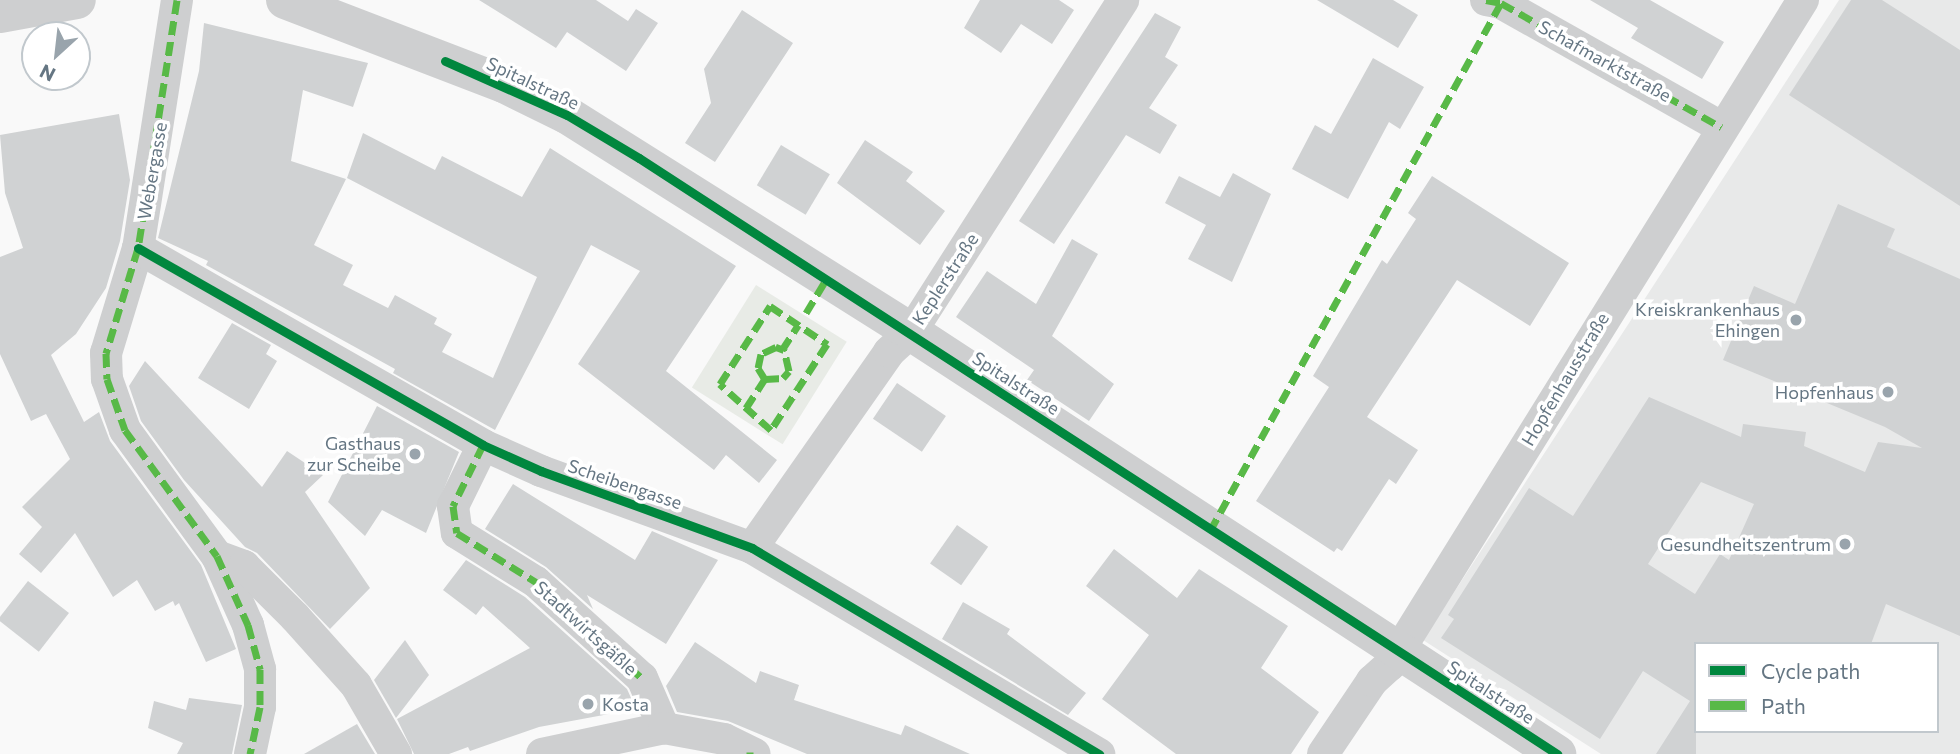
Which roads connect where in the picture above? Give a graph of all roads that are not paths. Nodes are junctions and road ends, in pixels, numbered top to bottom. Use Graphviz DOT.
graph roads {
  1 [pos="77,0"];
  2 [pos="177,0"];
  3 [pos="285,0"];
  4 [pos="1123,0"];
  5 [pos="1803,0"];
  6 [pos="1497,1"];
  7 [pos="0,14"];
  8 [pos="1721,127"];
  9 [pos="138,248"];
  10 [pos="911,332"];
  11 [pos="483,445"];
  12 [pos="752,548"];
  13 [pos="217,556"];
  14 [pos="1399,651"];
  15 [pos="664,728"];
  16 [pos="250,754"];
  17 [pos="396,754"];
  18 [pos="542,754"];
  19 [pos="755,754"];
  20 [pos="1099,754"];
  21 [pos="1323,754"];
  22 [pos="1557,754"];
  1 -- 7 [label="street"];
  2 -- 9 [label="street, Webergasse"];
  3 -- 10 [label="street, Spitalstraße"];
  4 -- 10 [label="street, Keplerstraße"];
  5 -- 8 [label="street, Hopfenhausstraße"];
  6 -- 8 [label="street, Schafmarktstraße"];
  8 -- 14 [label="street, Hopfenhausstraße"];
  9 -- 11 [label="street, Scheibengasse"];
  9 -- 13 [label="street, Webergasse"];
  10 -- 12 [label="street, Keplerstraße"];
  10 -- 14 [label="street, Spitalstraße"];
  11 -- 12 [label="street, Scheibengasse"];
  11 -- 15 [label="street, Stadtwirtsgäßle"];
  12 -- 20 [label="street, Scheibengasse"];
  13 -- 16 [label="street, Webergasse"];
  13 -- 17 [label="street, Webergasse"];
  14 -- 21 [label="street, Hopfenhausstraße"];
  14 -- 22 [label="street, Spitalstraße"];
  15 -- 18 [label="street"];
  15 -- 19 [label="street"];
}
